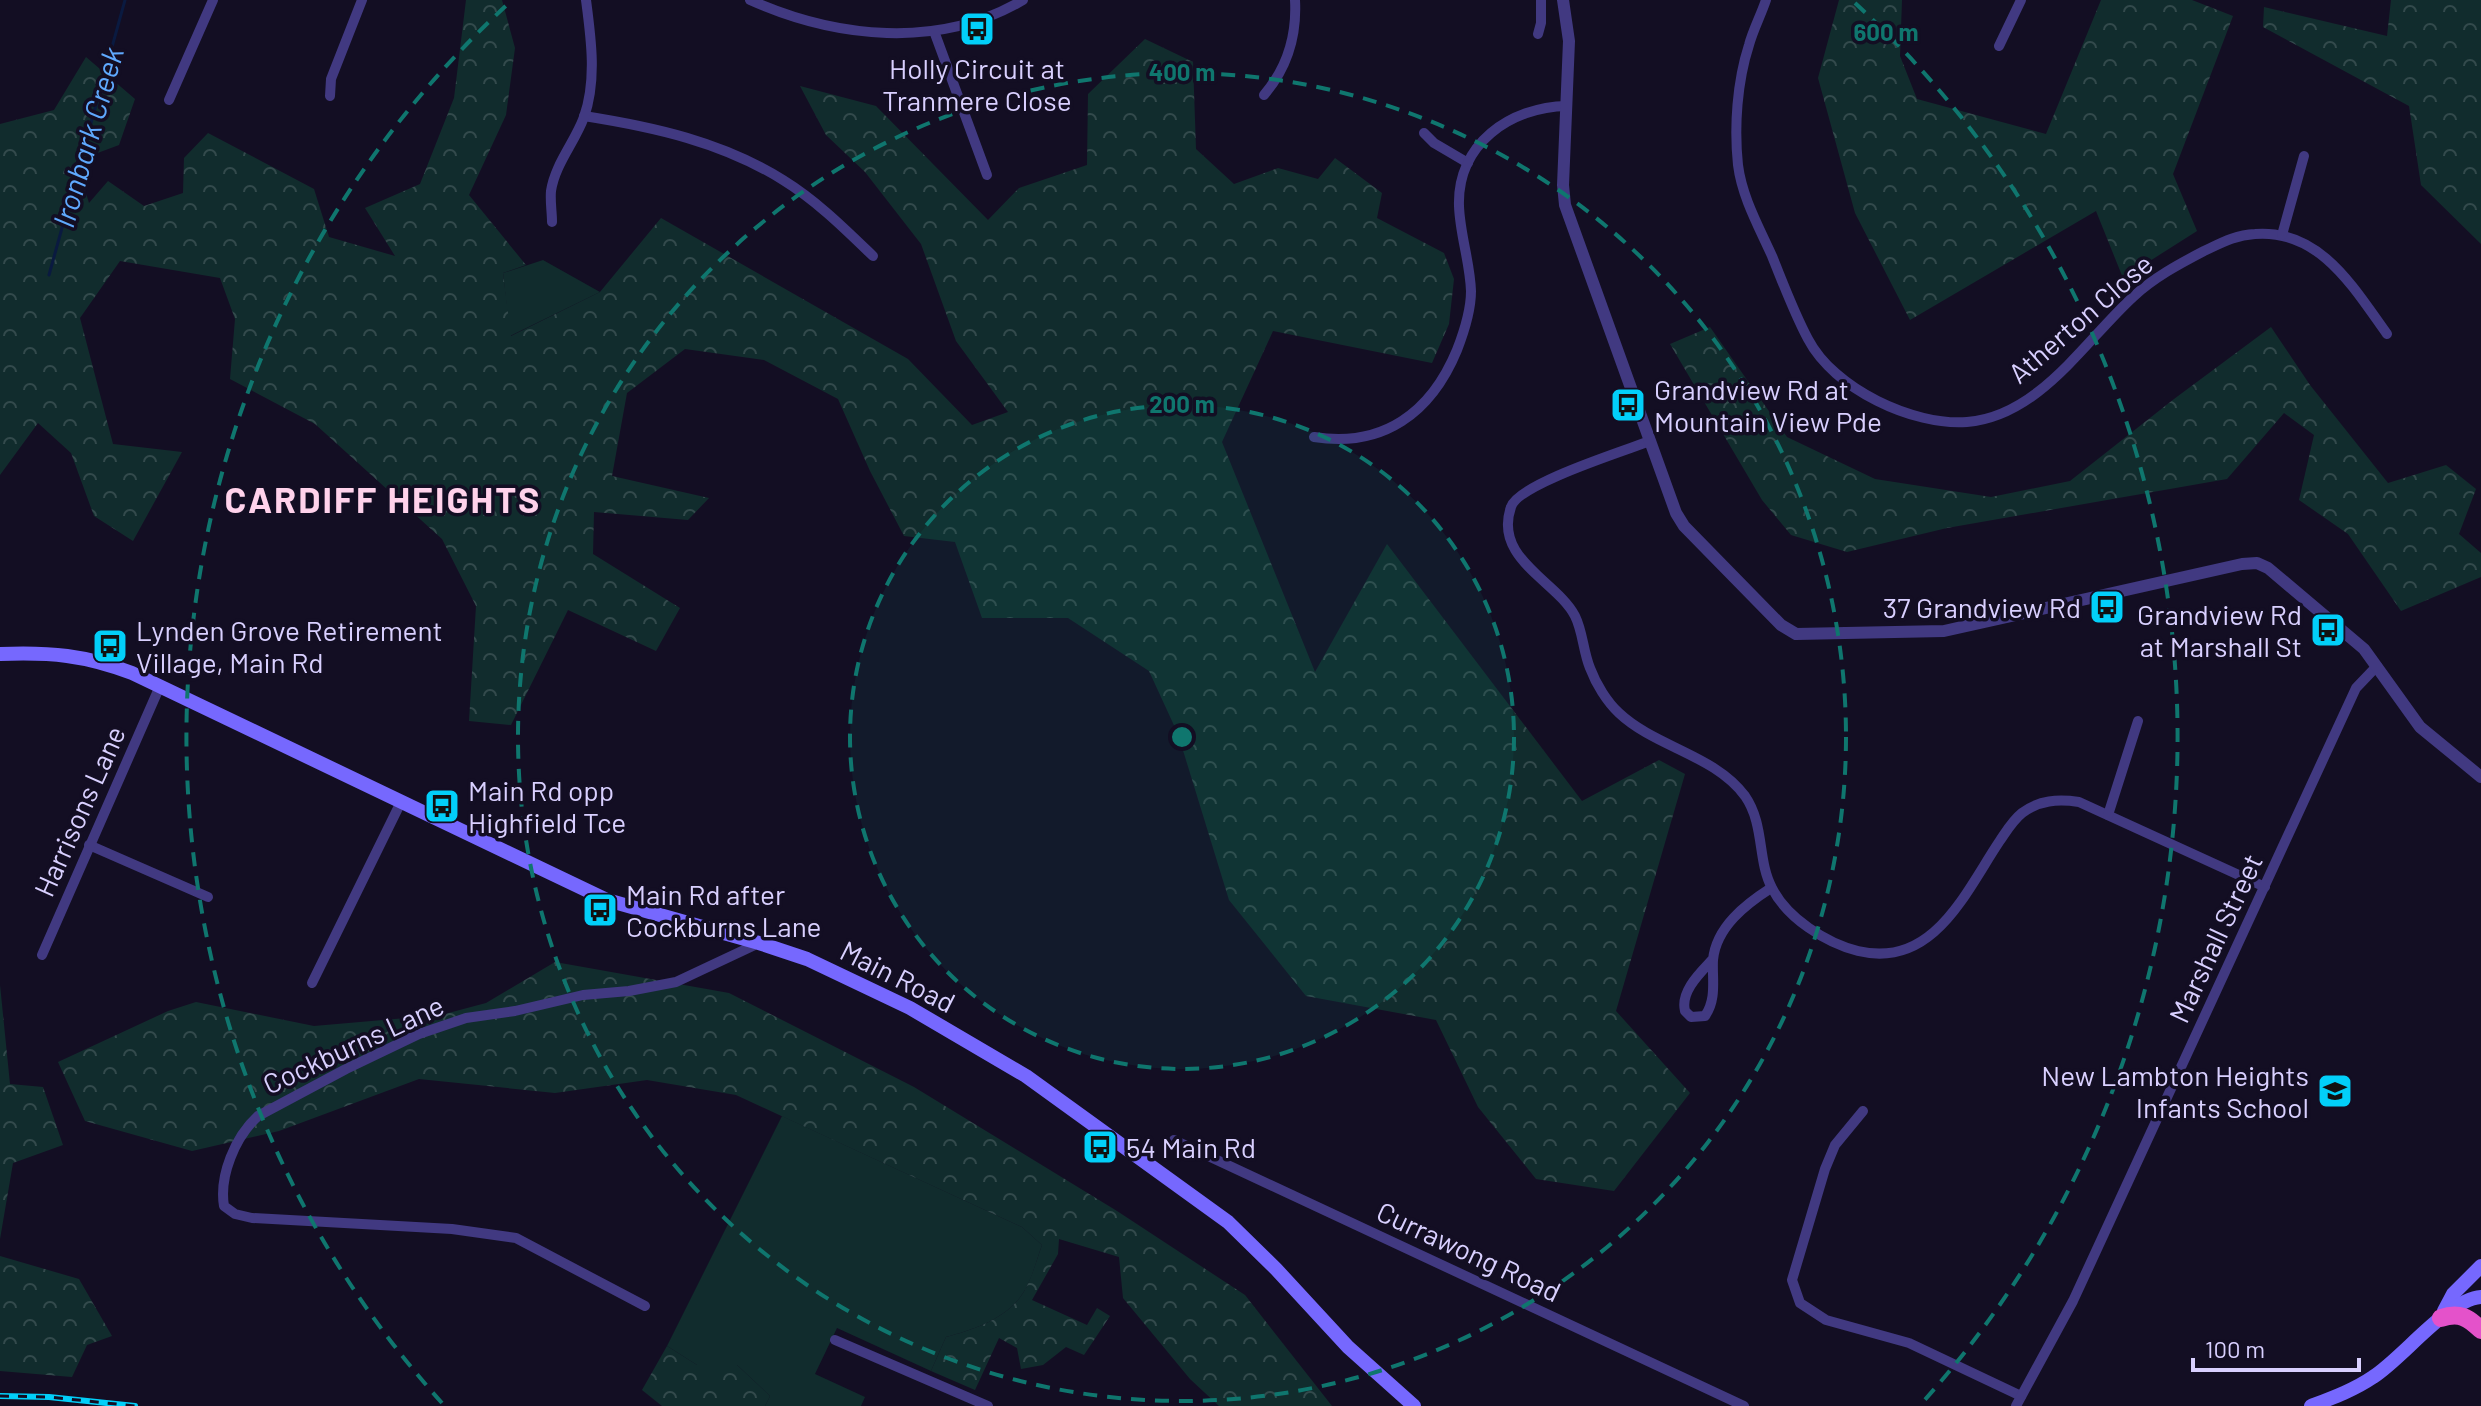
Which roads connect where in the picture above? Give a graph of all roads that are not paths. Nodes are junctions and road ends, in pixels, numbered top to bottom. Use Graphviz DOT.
graph roads {
  1 [pos="213,0"];
  2 [pos="362,0"];
  3 [pos="586,0"];
  4 [pos="750,0"];
  5 [pos="1023,0"];
  6 [pos="1295,0"];
  7 [pos="1541,0"];
  8 [pos="1563,0"];
  9 [pos="1766,0"];
  10 [pos="2021,0"];
  11 [pos="934,31"];
  12 [pos="1538,34"];
  13 [pos="1999,46"];
  14 [pos="1264,95"];
  15 [pos="330,96"];
  16 [pos="169,100"];
  17 [pos="1567,106"];
  18 [pos="584,116"];
  19 [pos="1424,133"];
  20 [pos="2304,156"];
  21 [pos="1468,163"];
  22 [pos="987,175"];
  23 [pos="552,222"];
  24 [pos="2282,235"];
  25 [pos="873,256"];
  26 [pos="2387,334"];
  27 [pos="1314,437"];
  28 [pos="1650,441"];
  29 [pos="0,654"];
  30 [pos="2377,666"];
  31 [pos="160,686"];
  32 [pos="2138,721"];
  33 [pos="2481,777"];
  34 [pos="401,802"];
  35 [pos="2108,815"];
  36 [pos="89,845"];
  37 [pos="2265,887"];
  38 [pos="1771,888"];
  39 [pos="208,897"];
  40 [pos="759,943"];
  41 [pos="42,955"];
  42 [pos="1713,959"];
  43 [pos="312,983"];
  44 [pos="1863,1111"];
  45 [pos="1174,1140"];
  46 [pos="2481,1266"];
  47 [pos="2481,1297"];
  48 [pos="645,1306"];
  49 [pos="2441,1318"];
  50 [pos="2481,1330"];
  51 [pos="835,1340"];
  52 [pos="2019,1401"];
  53 [pos="988,1406"];
  54 [pos="1414,1406"];
  55 [pos="1744,1406"];
  56 [pos="2311,1406"];
  1 -- 16 [label="street"];
  2 -- 15 [label="street"];
  3 -- 18 [label="street"];
  4 -- 11 [label="street"];
  5 -- 11 [label="street"];
  6 -- 14 [label="street"];
  7 -- 12 [label="street"];
  8 -- 17 [label="street"];
  9 -- 24 [label="street, Atherton Close"];
  10 -- 13 [label="street"];
  11 -- 22 [label="street"];
  17 -- 21 [label="street"];
  17 -- 28 [label="street"];
  18 -- 23 [label="street"];
  18 -- 25 [label="street"];
  19 -- 21 [label="street"];
  20 -- 24 [label="street"];
  21 -- 27 [label="street"];
  24 -- 26 [label="street, Atherton Close"];
  28 -- 30 [label="street"];
  28 -- 38 [label="street"];
  29 -- 31 [label="main road, Main Road"];
  30 -- 33 [label="street"];
  30 -- 37 [label="street, Marshall Street"];
  31 -- 34 [label="main road, Main Road"];
  31 -- 36 [label="street, Harrisons Lane"];
  32 -- 35 [label="street"];
  34 -- 40 [label="main road, Main Road"];
  34 -- 43 [label="street"];
  35 -- 37 [label="street"];
  35 -- 38 [label="street"];
  36 -- 39 [label="street"];
  36 -- 41 [label="street, Harrisons Lane"];
  37 -- 52 [label="street, Marshall Street"];
  38 -- 42 [label="street"];
  40 -- 48 [label="street, Cockburns Lane"];
  40 -- 54 [label="main road, Main Road"];
  42 -- 42 [label="street"];
  44 -- 52 [label="street"];
  45 -- 55 [label="street, Currawong Road"];
  46 -- 49 [label="main road"];
  47 -- 49 [label="main road"];
  49 -- 50 [label="highway"];
  49 -- 56 [label="main road"];
  51 -- 53 [label="street"];
}
